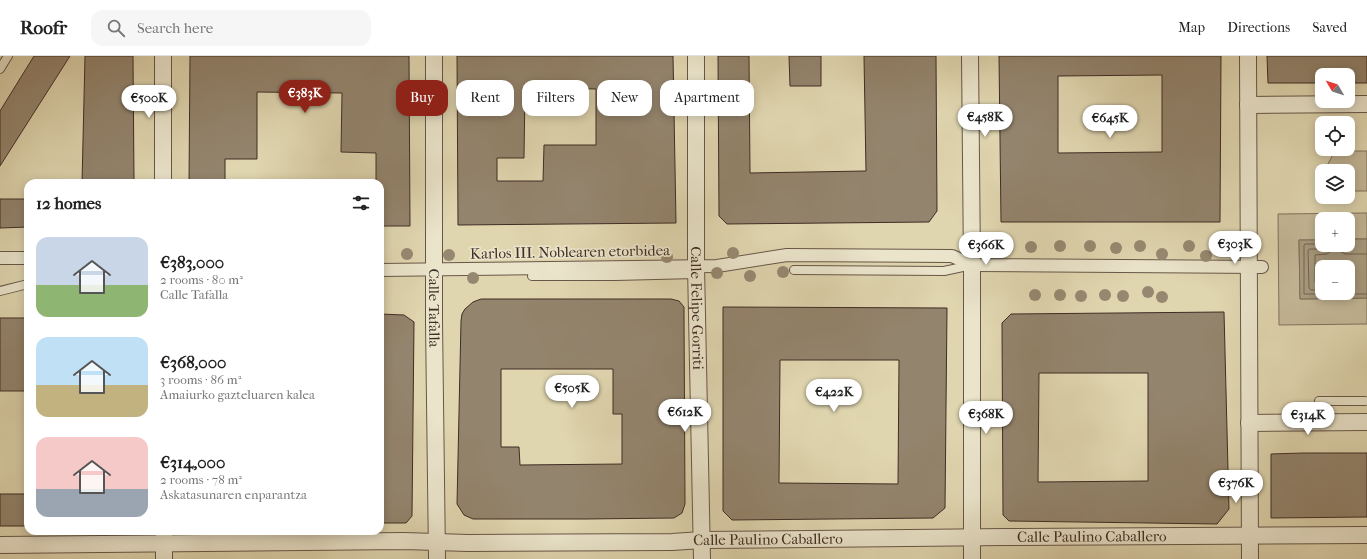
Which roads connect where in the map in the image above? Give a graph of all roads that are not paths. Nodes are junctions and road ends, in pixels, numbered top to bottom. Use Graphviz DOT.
graph roads {
  1 [pos="8,56"];
  2 [pos="163,56"];
  3 [pos="434,56"];
  4 [pos="696,56"];
  5 [pos="970,56"];
  6 [pos="1248,56"];
  7 [pos="0,69"];
  8 [pos="1367,104"];
  9 [pos="1248,105"];
  10 [pos="163,179"];
  11 [pos="0,258"];
  12 [pos="24,258"];
  13 [pos="972,266"];
  14 [pos="1255,267"];
  15 [pos="384,270"];
  16 [pos="434,270"];
  17 [pos="696,270"];
  18 [pos="794,270"];
  19 [pos="532,276"];
  20 [pos="24,285"];
  21 [pos="0,291"];
  22 [pos="1365,401"];
  23 [pos="1249,422"];
  24 [pos="1319,422"];
  25 [pos="1367,422"];
  26 [pos="1250,536"];
  27 [pos="1367,536"];
  28 [pos="164,537"];
  29 [pos="972,537"];
  30 [pos="702,540"];
  31 [pos="436,542"];
  32 [pos="0,545"];
  33 [pos="164,559"];
  34 [pos="436,559"];
  35 [pos="702,559"];
  36 [pos="972,559"];
  37 [pos="1250,559"];
  1 -- 7 [label="lane"];
  2 -- 10 [label="street"];
  3 -- 16 [label="street, Calle Tafalla"];
  4 -- 17 [label="street, Calle Felipe Gorriti"];
  5 -- 13 [label="street"];
  6 -- 9 [label="street"];
  8 -- 9 [label="street"];
  9 -- 14 [label="street"];
  11 -- 12 [label="street"];
  13 -- 14 [label="street, Karlos III. Noblearen etorbidea"];
  13 -- 17 [label="street, Karlos III. Noblearen etorbidea"];
  13 -- 18 [label="lane"];
  13 -- 29 [label="street"];
  14 -- 23 [label="street"];
  15 -- 16 [label="street, Karlos III. Noblearen etorbidea"];
  16 -- 17 [label="street, Karlos III. Noblearen etorbidea"];
  16 -- 31 [label="street, Calle Tafalla"];
  17 -- 19 [label="lane"];
  17 -- 30 [label="street, Calle Felipe Gorriti"];
  20 -- 21 [label="lane"];
  22 -- 24 [label="lane"];
  23 -- 24 [label="street"];
  23 -- 26 [label="street"];
  24 -- 25 [label="street"];
  26 -- 27 [label="street, Calle Paulino Caballero"];
  26 -- 29 [label="street, Calle Paulino Caballero"];
  26 -- 37 [label="street"];
  28 -- 31 [label="street, Calle Paulino Caballero"];
  28 -- 32 [label="street, Calle Paulino Caballero"];
  28 -- 33 [label="street"];
  29 -- 30 [label="street, Calle Paulino Caballero"];
  29 -- 36 [label="street"];
  30 -- 31 [label="street, Calle Paulino Caballero"];
  30 -- 35 [label="street, Calle Felipe Gorriti"];
  31 -- 34 [label="street, Calle Tafalla"];
}
